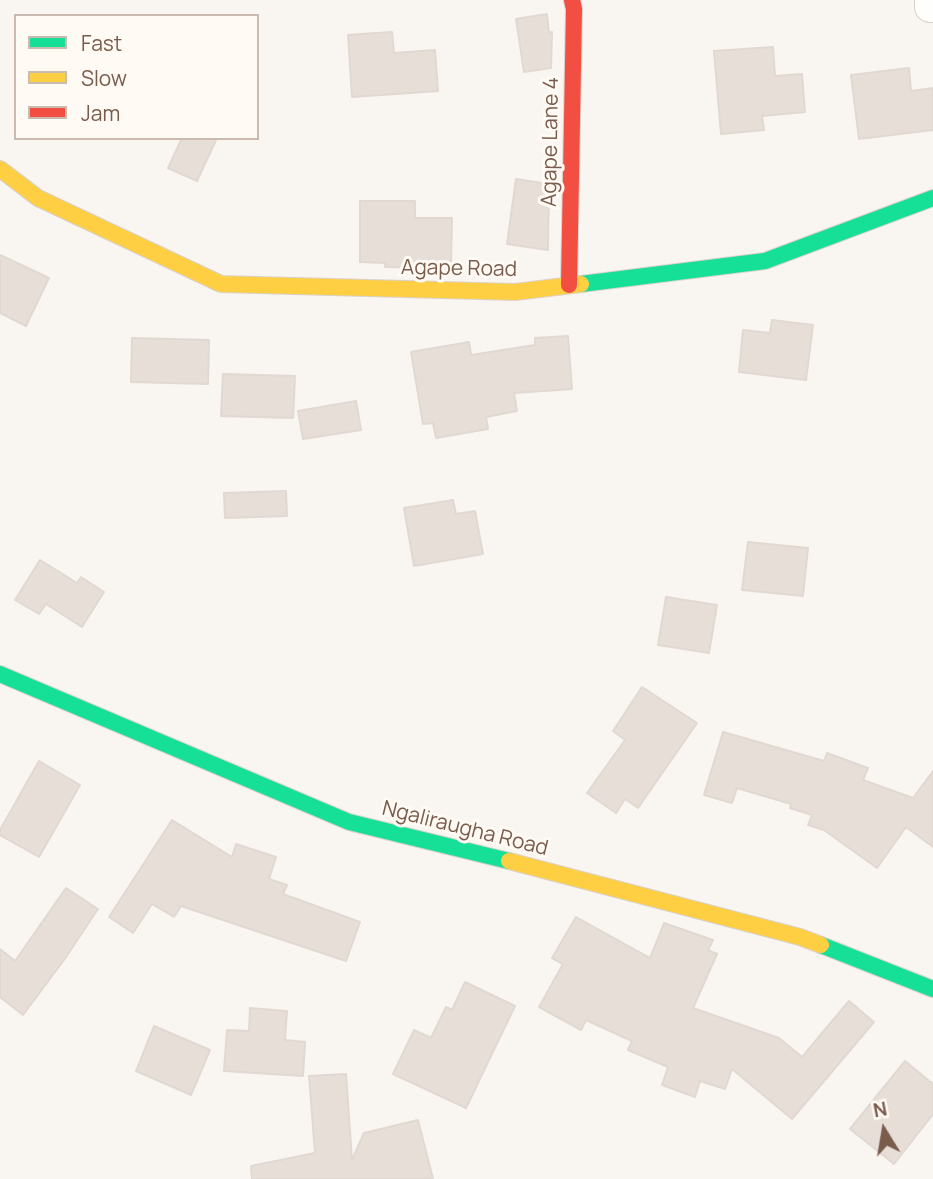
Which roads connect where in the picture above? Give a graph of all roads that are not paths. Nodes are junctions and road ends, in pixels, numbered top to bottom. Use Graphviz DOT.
graph roads {
  1 [pos="572,0"];
  2 [pos="930,0"];
  3 [pos="933,7"];
  4 [pos="0,169"];
  5 [pos="933,198"];
  6 [pos="569,285"];
  7 [pos="0,674"];
  8 [pos="933,989"];
  1 -- 6 [label="street, Agape Lane 4"];
  2 -- 3 [label="street"];
  4 -- 6 [label="street, Agape Road"];
  5 -- 6 [label="street, Agape Road"];
  7 -- 8 [label="street, Ngaliraugha Road"];
}
